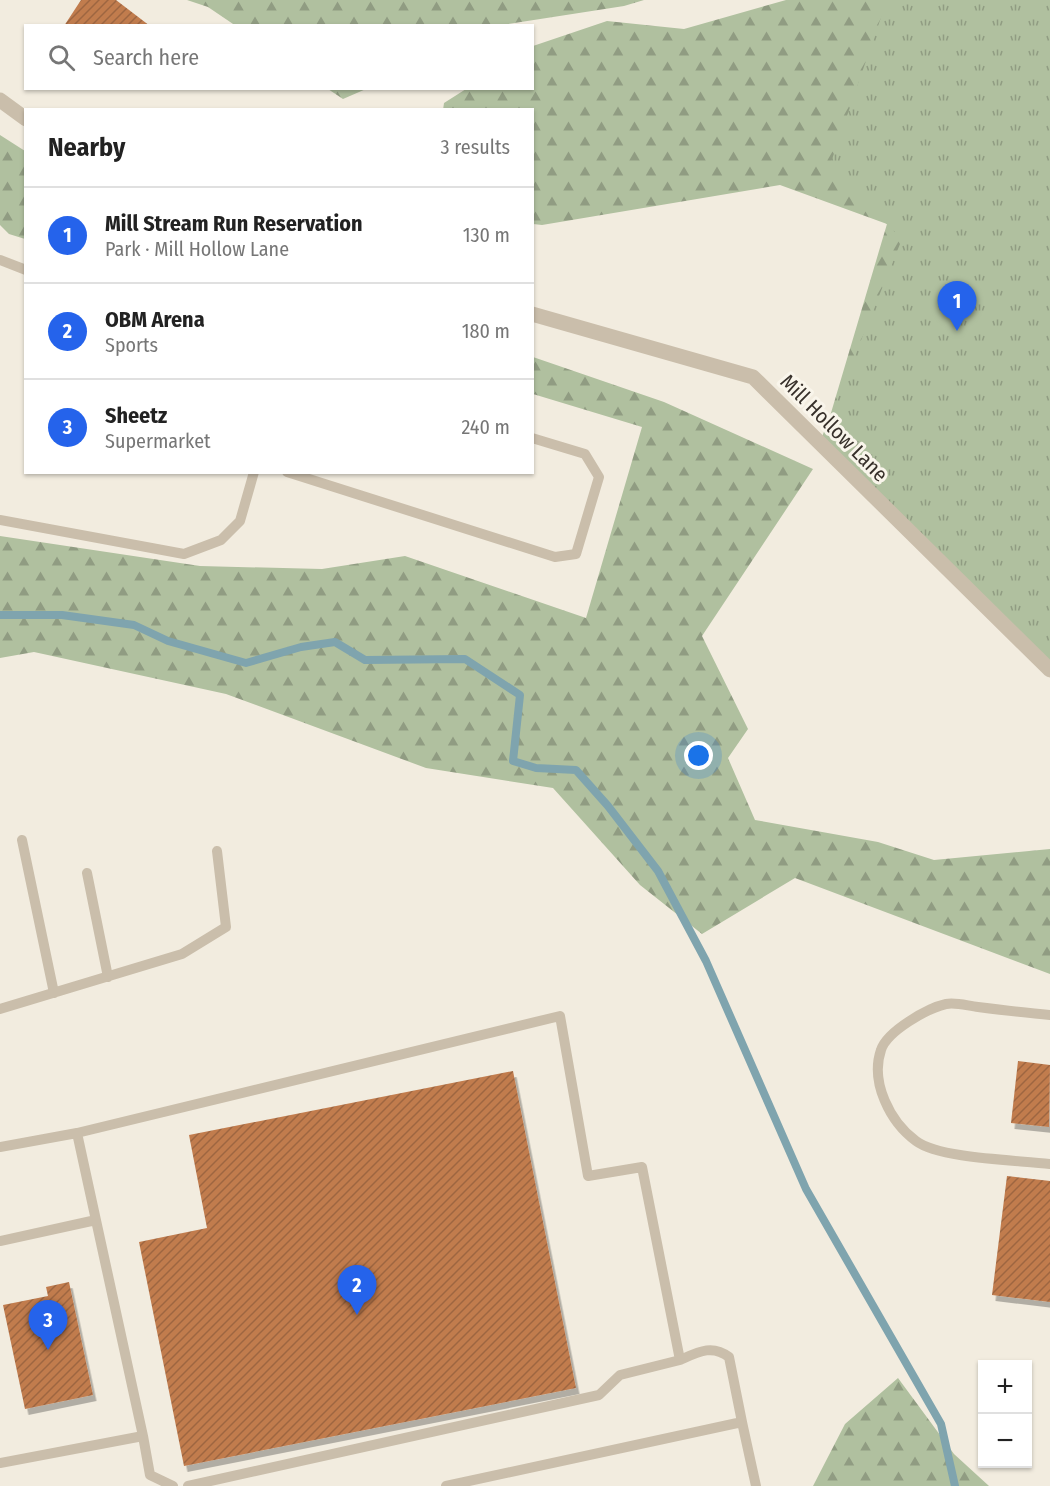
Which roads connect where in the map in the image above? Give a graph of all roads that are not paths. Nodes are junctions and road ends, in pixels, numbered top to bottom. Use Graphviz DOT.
graph roads {
  1 [pos="0,100"];
  2 [pos="24,118"];
  3 [pos="0,260"];
  4 [pos="24,269"];
  5 [pos="534,315"];
  6 [pos="534,439"];
  7 [pos="253,474"];
  8 [pos="293,474"];
  9 [pos="0,520"];
  10 [pos="1050,670"];
  11 [pos="22,840"];
  12 [pos="217,851"];
  13 [pos="87,873"];
  14 [pos="108,977"];
  15 [pos="54,993"];
  16 [pos="0,1009"];
  17 [pos="1050,1015"];
  18 [pos="77,1133"];
  19 [pos="0,1147"];
  20 [pos="1050,1164"];
  21 [pos="96,1220"];
  22 [pos="0,1241"];
  23 [pos="680,1360"];
  24 [pos="742,1422"];
  25 [pos="143,1436"];
  26 [pos="0,1463"];
  27 [pos="172,1486"];
  28 [pos="188,1486"];
  29 [pos="446,1486"];
  30 [pos="756,1486"];
  1 -- 2 [label="street"];
  3 -- 4 [label="lane"];
  5 -- 10 [label="street, Mill Hollow Lane"];
  6 -- 8 [label="lane"];
  7 -- 9 [label="lane"];
  11 -- 15 [label="lane"];
  12 -- 14 [label="lane"];
  13 -- 14 [label="lane"];
  14 -- 15 [label="lane"];
  15 -- 16 [label="lane"];
  17 -- 20 [label="lane"];
  18 -- 19 [label="lane"];
  18 -- 21 [label="lane"];
  18 -- 23 [label="lane"];
  21 -- 22 [label="lane"];
  21 -- 25 [label="lane"];
  23 -- 24 [label="lane"];
  23 -- 28 [label="lane"];
  24 -- 29 [label="lane"];
  24 -- 30 [label="lane"];
  25 -- 26 [label="lane"];
  25 -- 27 [label="lane"];
}
